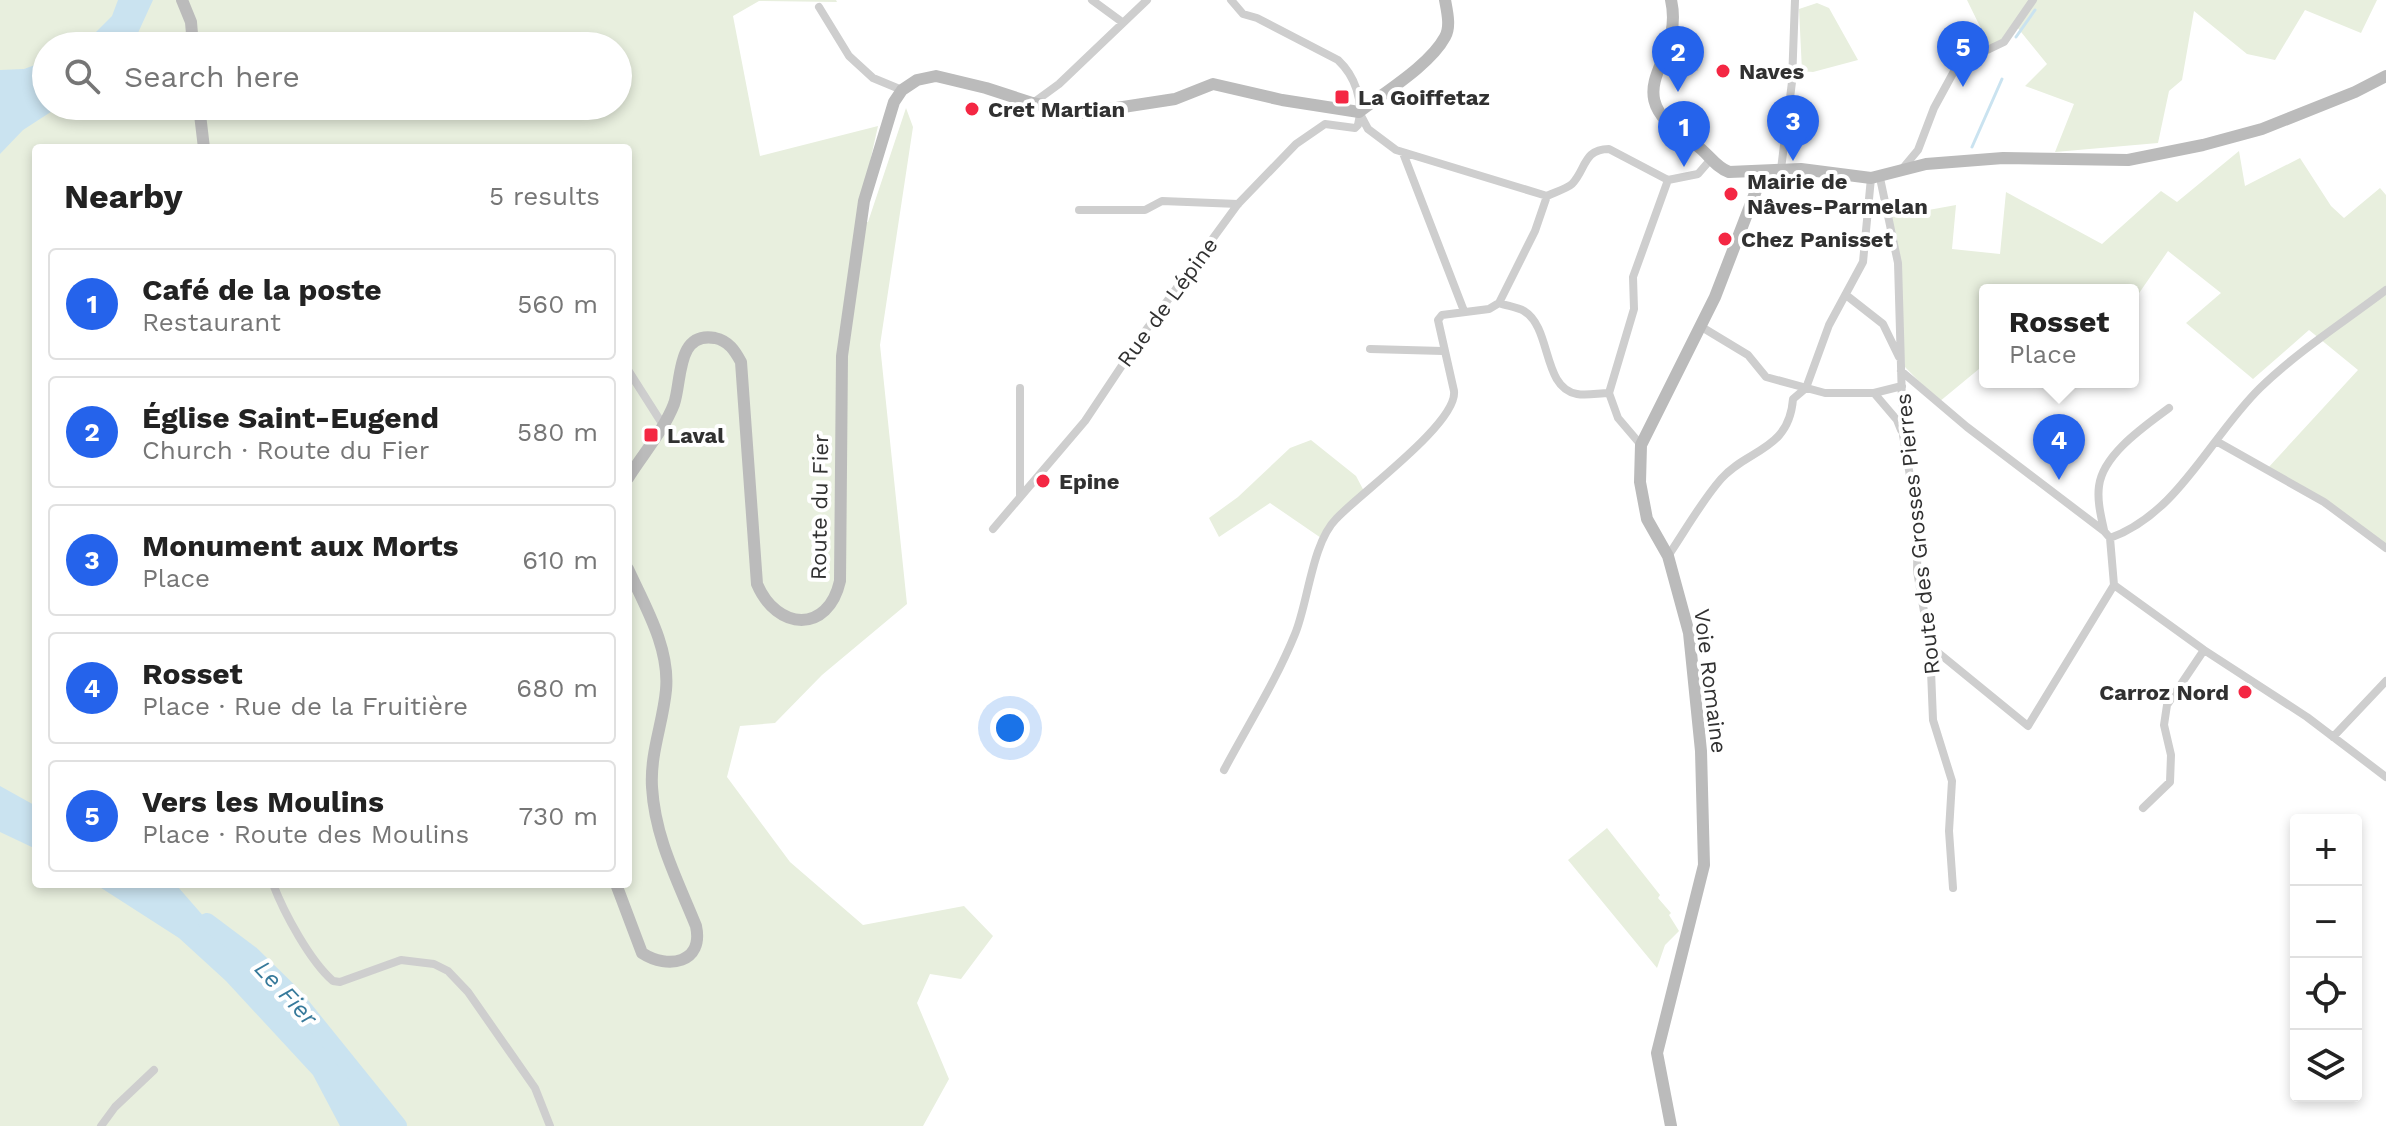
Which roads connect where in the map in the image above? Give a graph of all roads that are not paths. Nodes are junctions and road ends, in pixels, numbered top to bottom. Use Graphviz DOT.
graph roads {
  1 [pos="182,0"];
  2 [pos="1092,0"];
  3 [pos="1147,0"];
  4 [pos="1231,0"];
  5 [pos="1445,0"];
  6 [pos="1671,0"];
  7 [pos="1795,0"];
  8 [pos="2033,0"];
  9 [pos="819,7"];
  10 [pos="1122,22"];
  11 [pos="192,32"];
  12 [pos="2386,76"];
  13 [pos="902,90"];
  14 [pos="1032,103"];
  15 [pos="1359,112"];
  16 [pos="201,120"];
  17 [pos="204,144"];
  18 [pos="1403,153"];
  19 [pos="1711,159"];
  20 [pos="1781,169"];
  21 [pos="1757,171"];
  22 [pos="1896,173"];
  23 [pos="1876,178"];
  24 [pos="1668,180"];
  25 [pos="1547,196"];
  26 [pos="1238,204"];
  27 [pos="1079,210"];
  28 [pos="2386,290"];
  29 [pos="1846,295"];
  30 [pos="1499,303"];
  31 [pos="1464,311"];
  32 [pos="1700,326"];
  33 [pos="1370,349"];
  34 [pos="1443,351"];
  35 [pos="1900,360"];
  36 [pos="1901,371"];
  37 [pos="632,376"];
  38 [pos="1902,386"];
  39 [pos="1020,388"];
  40 [pos="1806,388"];
  41 [pos="1609,393"];
  42 [pos="1874,393"];
  43 [pos="2169,408"];
  44 [pos="663,425"];
  45 [pos="1903,435"];
  46 [pos="2216,441"];
  47 [pos="1641,445"];
  48 [pos="632,472"];
  49 [pos="1020,497"];
  50 [pos="993,529"];
  51 [pos="2107,535"];
  52 [pos="2386,548"];
  53 [pos="1668,556"];
  54 [pos="632,578"];
  55 [pos="2114,585"];
  56 [pos="1930,646"];
  57 [pos="2204,650"];
  58 [pos="2386,681"];
  59 [pos="2333,737"];
  60 [pos="1224,770"];
  61 [pos="2386,777"];
  62 [pos="2143,808"];
  63 [pos="275,888"];
  64 [pos="618,888"];
  65 [pos="1953,888"];
  66 [pos="154,1070"];
  67 [pos="101,1126"];
  68 [pos="550,1126"];
  69 [pos="1671,1126"];
  1 -- 11 [label="main road"];
  2 -- 10 [label="street"];
  3 -- 10 [label="street"];
  4 -- 15 [label="street"];
  5 -- 15 [label="main road"];
  6 -- 19 [label="main road"];
  7 -- 20 [label="street"];
  8 -- 22 [label="street"];
  9 -- 13 [label="street"];
  10 -- 14 [label="street"];
  12 -- 22 [label="main road"];
  13 -- 14 [label="main road"];
  13 -- 44 [label="main road, Route du Fier"];
  14 -- 15 [label="main road"];
  15 -- 18 [label="street"];
  15 -- 26 [label="street, Rue de Lépine"];
  16 -- 17 [label="main road"];
  18 -- 25 [label="street"];
  18 -- 31 [label="street"];
  19 -- 21 [label="main road"];
  19 -- 24 [label="street"];
  20 -- 21 [label="main road"];
  20 -- 23 [label="main road"];
  21 -- 32 [label="main road, Voie Romaine"];
  22 -- 23 [label="main road"];
  23 -- 29 [label="street"];
  23 -- 35 [label="street, Route des Grosses Pierres"];
  24 -- 25 [label="street"];
  24 -- 41 [label="street"];
  25 -- 30 [label="street"];
  26 -- 27 [label="street"];
  26 -- 49 [label="street, Rue de Lépine"];
  28 -- 46 [label="street"];
  29 -- 35 [label="street"];
  29 -- 40 [label="street"];
  30 -- 31 [label="street"];
  30 -- 41 [label="street"];
  31 -- 34 [label="street"];
  32 -- 40 [label="street"];
  32 -- 47 [label="main road, Voie Romaine"];
  33 -- 34 [label="street"];
  34 -- 60 [label="street"];
  35 -- 36 [label="street, Route des Grosses Pierres"];
  36 -- 38 [label="street, Route des Grosses Pierres"];
  36 -- 51 [label="street"];
  37 -- 44 [label="street"];
  38 -- 42 [label="street"];
  38 -- 45 [label="street, Route des Grosses Pierres"];
  39 -- 49 [label="street"];
  40 -- 42 [label="street"];
  40 -- 53 [label="street"];
  41 -- 47 [label="street"];
  42 -- 45 [label="street"];
  43 -- 51 [label="street"];
  44 -- 48 [label="main road, Route du Fier"];
  45 -- 56 [label="street, Route des Grosses Pierres"];
  46 -- 51 [label="street"];
  46 -- 52 [label="street"];
  47 -- 53 [label="main road, Voie Romaine"];
  49 -- 50 [label="street, Rue de Lépine"];
  51 -- 55 [label="street"];
  53 -- 69 [label="main road, Voie Romaine"];
  54 -- 64 [label="main road"];
  55 -- 56 [label="street"];
  55 -- 57 [label="street"];
  56 -- 65 [label="street, Route des Grosses Pierres"];
  57 -- 59 [label="street"];
  57 -- 62 [label="street"];
  58 -- 59 [label="street"];
  59 -- 61 [label="street"];
  63 -- 68 [label="street"];
  66 -- 67 [label="street"];
}
